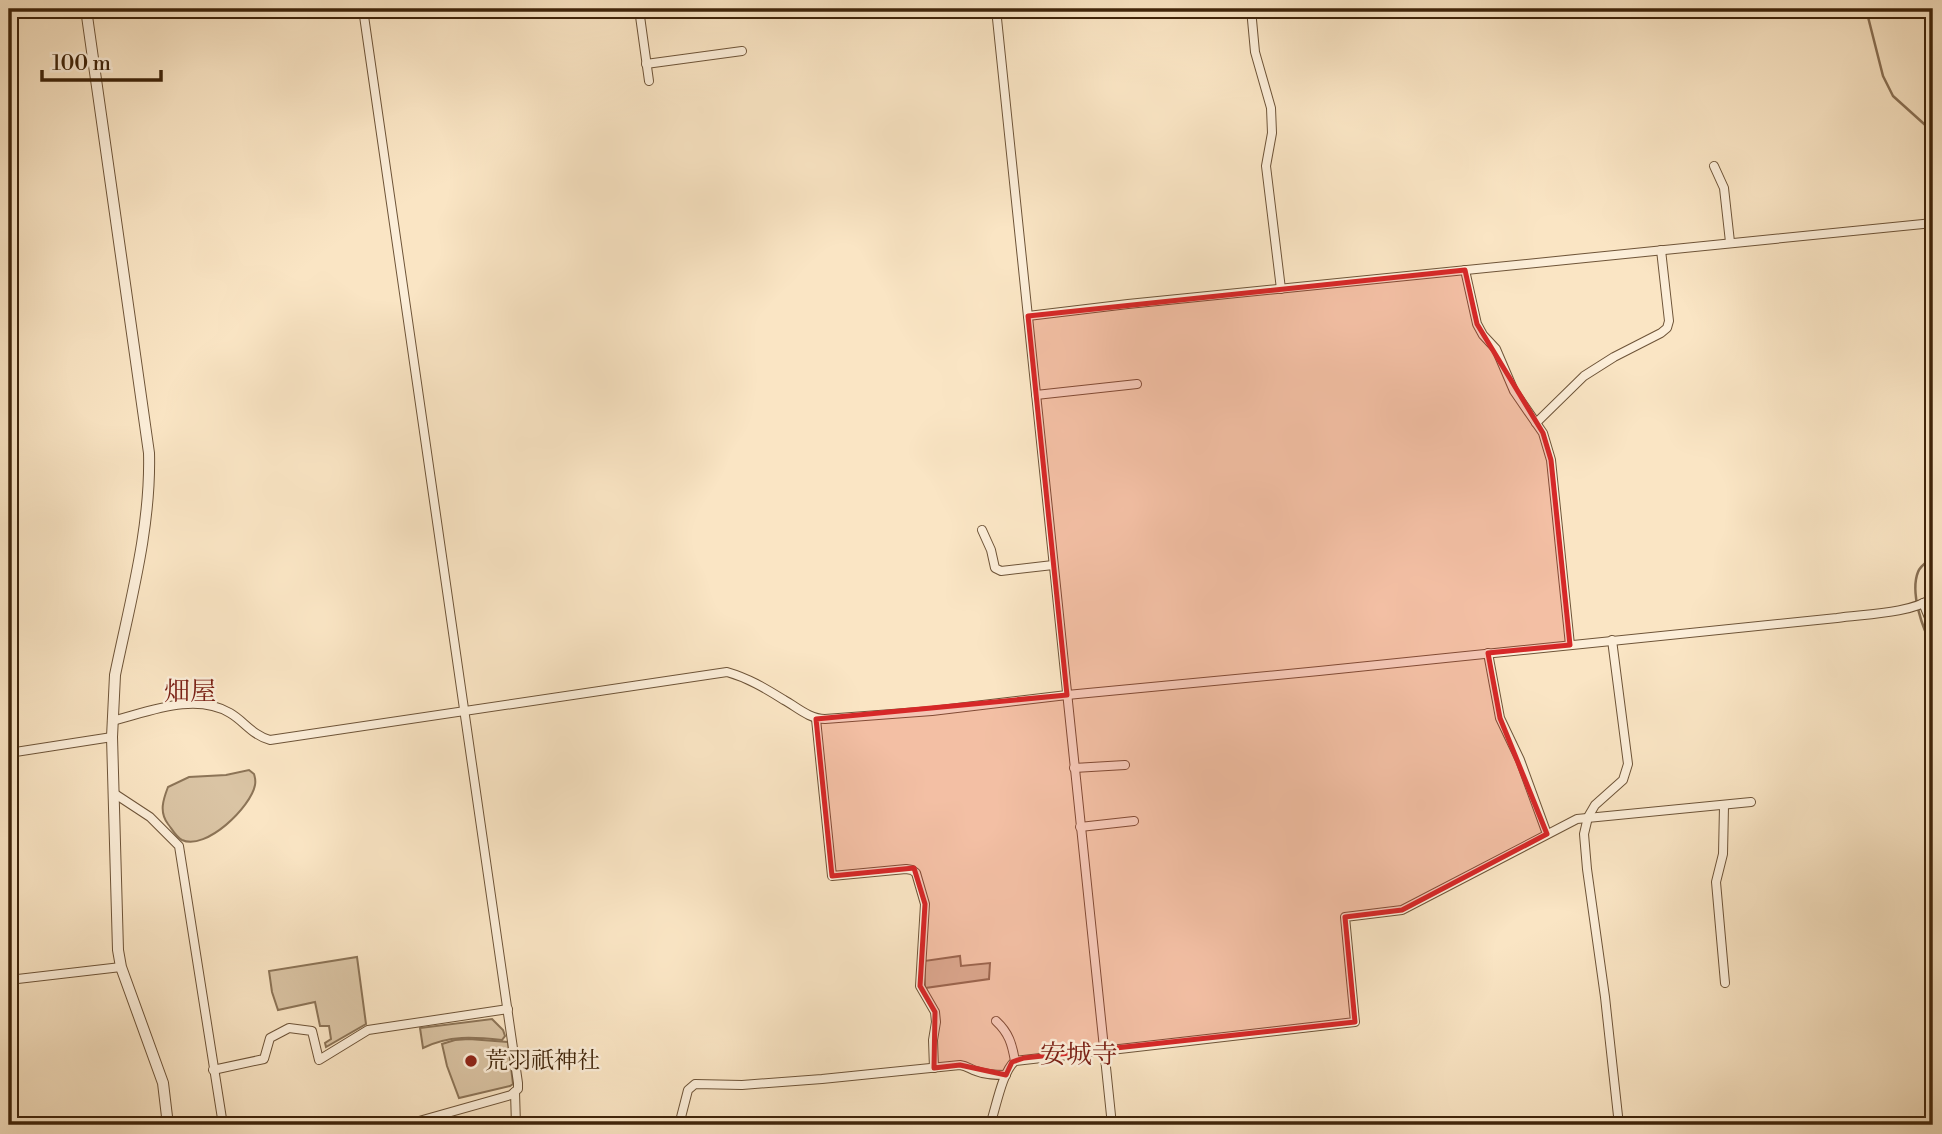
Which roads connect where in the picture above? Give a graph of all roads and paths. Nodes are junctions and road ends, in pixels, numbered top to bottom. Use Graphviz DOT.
graph roads {
  1 [pos="86,9"];
  2 [pos="363,9"];
  3 [pos="639,9"];
  4 [pos="996,9"];
  5 [pos="1251,9"];
  6 [pos="742,51"];
  7 [pos="646,64"];
  8 [pos="649,80"];
  9 [pos="1714,166"];
  10 [pos="1933,223"];
  11 [pos="1730,243"];
  12 [pos="1661,250"];
  13 [pos="1465,270"];
  14 [pos="1281,289"];
  15 [pos="1028,316"];
  16 [pos="1137,384"];
  17 [pos="1036,395"];
  18 [pos="1536,423"];
  19 [pos="982,530"];
  20 [pos="1054,565"];
  21 [pos="1933,598"];
  22 [pos="1923,603"];
  23 [pos="1933,627"];
  24 [pos="1612,640"];
  25 [pos="1570,645"];
  26 [pos="1488,653"];
  27 [pos="1067,695"];
  28 [pos="464,710"];
  29 [pos="816,719"];
  30 [pos="112,720"];
  31 [pos="112,737"];
  32 [pos="9,753"];
  33 [pos="1125,765"];
  34 [pos="1074,768"];
  35 [pos="115,793"];
  36 [pos="1751,802"];
  37 [pos="1724,806"];
  38 [pos="1588,817"];
  39 [pos="1134,821"];
  40 [pos="1080,827"];
  41 [pos="1547,834"];
  42 [pos="121,967"];
  43 [pos="9,980"];
  44 [pos="1725,984"];
  45 [pos="508,1009"];
  46 [pos="996,1021"];
  47 [pos="1105,1051"];
  48 [pos="1015,1061"];
  49 [pos="934,1068"];
  50 [pos="213,1070"];
  51 [pos="1006,1075"];
  52 [pos="516,1092"];
  53 [pos="168,1125"];
  54 [pos="223,1125"];
  55 [pos="413,1125"];
  56 [pos="516,1125"];
  57 [pos="679,1125"];
  58 [pos="990,1125"];
  59 [pos="1112,1125"];
  60 [pos="1619,1125"];
  1 -- 30 [label="street"];
  2 -- 28 [label="street"];
  3 -- 7 [label="street"];
  4 -- 15 [label="street"];
  5 -- 14 [label="street"];
  6 -- 7 [label="street"];
  7 -- 8 [label="street"];
  9 -- 11 [label="street"];
  10 -- 11 [label="street"];
  11 -- 12 [label="street"];
  12 -- 13 [label="street"];
  12 -- 18 [label="street"];
  13 -- 14 [label="street"];
  13 -- 18 [label="street"];
  14 -- 15 [label="street"];
  15 -- 17 [label="street"];
  16 -- 17 [label="street"];
  17 -- 20 [label="street"];
  18 -- 25 [label="street"];
  19 -- 20 [label="street"];
  20 -- 27 [label="street"];
  21 -- 22 [label="street"];
  22 -- 23 [label="street"];
  22 -- 24 [label="street"];
  24 -- 25 [label="street"];
  24 -- 38 [label="street"];
  25 -- 26 [label="street"];
  26 -- 27 [label="street"];
  26 -- 41 [label="street"];
  27 -- 29 [label="street"];
  27 -- 34 [label="street"];
  28 -- 29 [label="street"];
  28 -- 30 [label="street"];
  28 -- 45 [label="street"];
  29 -- 49 [label="street"];
  30 -- 31 [label="street"];
  31 -- 32 [label="street"];
  31 -- 35 [label="street"];
  33 -- 34 [label="street"];
  34 -- 40 [label="street"];
  35 -- 42 [label="street"];
  35 -- 50 [label="street"];
  36 -- 37 [label="street"];
  37 -- 38 [label="street"];
  37 -- 44 [label="street"];
  38 -- 41 [label="street"];
  38 -- 60 [label="street"];
  39 -- 40 [label="street"];
  40 -- 47 [label="street"];
  41 -- 47 [label="street"];
  42 -- 43 [label="street"];
  42 -- 53 [label="street"];
  45 -- 50 [label="street"];
  45 -- 52 [label="street"];
  46 -- 48 [label="street"];
  47 -- 48 [label="street"];
  47 -- 59 [label="street"];
  48 -- 51 [label="street"];
  49 -- 51 [label="street"];
  49 -- 57 [label="street"];
  50 -- 54 [label="street"];
  51 -- 58 [label="street"];
  52 -- 55 [label="street"];
  52 -- 56 [label="street"];
}
